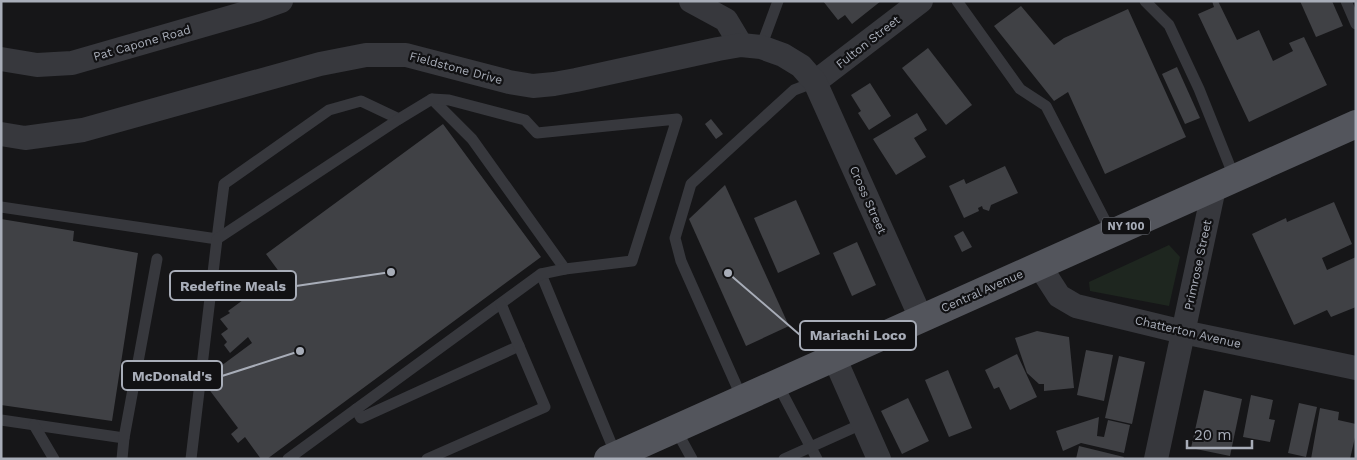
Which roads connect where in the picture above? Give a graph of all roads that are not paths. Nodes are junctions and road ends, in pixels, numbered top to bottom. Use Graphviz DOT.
graph roads {
  1 [pos="281,1"];
  2 [pos="778,1"];
  3 [pos="921,1"];
  4 [pos="957,1"];
  5 [pos="1145,1"];
  6 [pos="1346,1"];
  7 [pos="698,3"];
  8 [pos="1356,24"];
  9 [pos="751,46"];
  10 [pos="1,59"];
  11 [pos="815,82"];
  12 [pos="432,99"];
  13 [pos="399,119"];
  14 [pos="1356,124"];
  15 [pos="1,134"];
  16 [pos="1224,183"];
  17 [pos="1,207"];
  18 [pos="1111,232"];
  19 [pos="217,239"];
  20 [pos="157,259"];
  21 [pos="1039,265"];
  22 [pos="565,269"];
  23 [pos="541,274"];
  24 [pos="501,304"];
  25 [pos="921,318"];
  26 [pos="1183,332"];
  27 [pos="519,346"];
  28 [pos="834,357"];
  29 [pos="1356,368"];
  30 [pos="777,382"];
  31 [pos="742,398"];
  32 [pos="356,409"];
  33 [pos="1,420"];
  34 [pos="864,423"];
  35 [pos="34,425"];
  36 [pos="675,428"];
  37 [pos="124,438"];
  38 [pos="810,447"];
  39 [pos="614,458"];
  40 [pos="54,459"];
  41 [pos="122,459"];
  42 [pos="191,459"];
  43 [pos="288,459"];
  44 [pos="427,459"];
  45 [pos="692,459"];
  46 [pos="784,459"];
  47 [pos="817,459"];
  48 [pos="879,459"];
  49 [pos="1156,459"];
  1 -- 10 [label="street, Pat Capone Road"];
  2 -- 9 [label="lane"];
  3 -- 11 [label="street, Fulton Street"];
  4 -- 18 [label="lane"];
  5 -- 16 [label="lane"];
  6 -- 8 [label="lane"];
  7 -- 9 [label="street"];
  9 -- 11 [label="street"];
  9 -- 15 [label="street, Fieldstone Drive"];
  11 -- 25 [label="street, Cross Street"];
  11 -- 31 [label="lane"];
  12 -- 13 [label="lane"];
  12 -- 22 [label="lane"];
  12 -- 22 [label="lane"];
  13 -- 19 [label="lane"];
  13 -- 19 [label="lane"];
  14 -- 16 [label="main road, Central Avenue / NY 100"];
  16 -- 18 [label="main road, Central Avenue / NY 100"];
  16 -- 26 [label="street, Primrose Street"];
  17 -- 19 [label="lane"];
  18 -- 21 [label="main road, Central Avenue / NY 100"];
  19 -- 42 [label="lane"];
  20 -- 37 [label="lane"];
  21 -- 25 [label="main road, Central Avenue / NY 100"];
  21 -- 26 [label="street, Chatterton Avenue"];
  22 -- 23 [label="lane"];
  23 -- 24 [label="lane"];
  23 -- 39 [label="lane"];
  24 -- 27 [label="lane"];
  24 -- 32 [label="lane"];
  25 -- 28 [label="main road, Central Avenue / NY 100"];
  26 -- 29 [label="street, Chatterton Avenue"];
  26 -- 49 [label="street, Primrose Street"];
  27 -- 32 [label="lane"];
  27 -- 44 [label="lane"];
  28 -- 30 [label="main road, Central Avenue / NY 100"];
  28 -- 34 [label="street"];
  30 -- 31 [label="main road, Central Avenue / NY 100"];
  30 -- 38 [label="lane"];
  31 -- 36 [label="main road, Central Avenue / NY 100"];
  32 -- 43 [label="lane"];
  33 -- 35 [label="lane"];
  34 -- 38 [label="lane"];
  34 -- 48 [label="street"];
  35 -- 37 [label="lane"];
  35 -- 40 [label="lane"];
  36 -- 39 [label="main road, Central Avenue / NY 100"];
  36 -- 45 [label="lane"];
  37 -- 41 [label="lane"];
  38 -- 46 [label="lane"];
  38 -- 47 [label="lane"];
}
